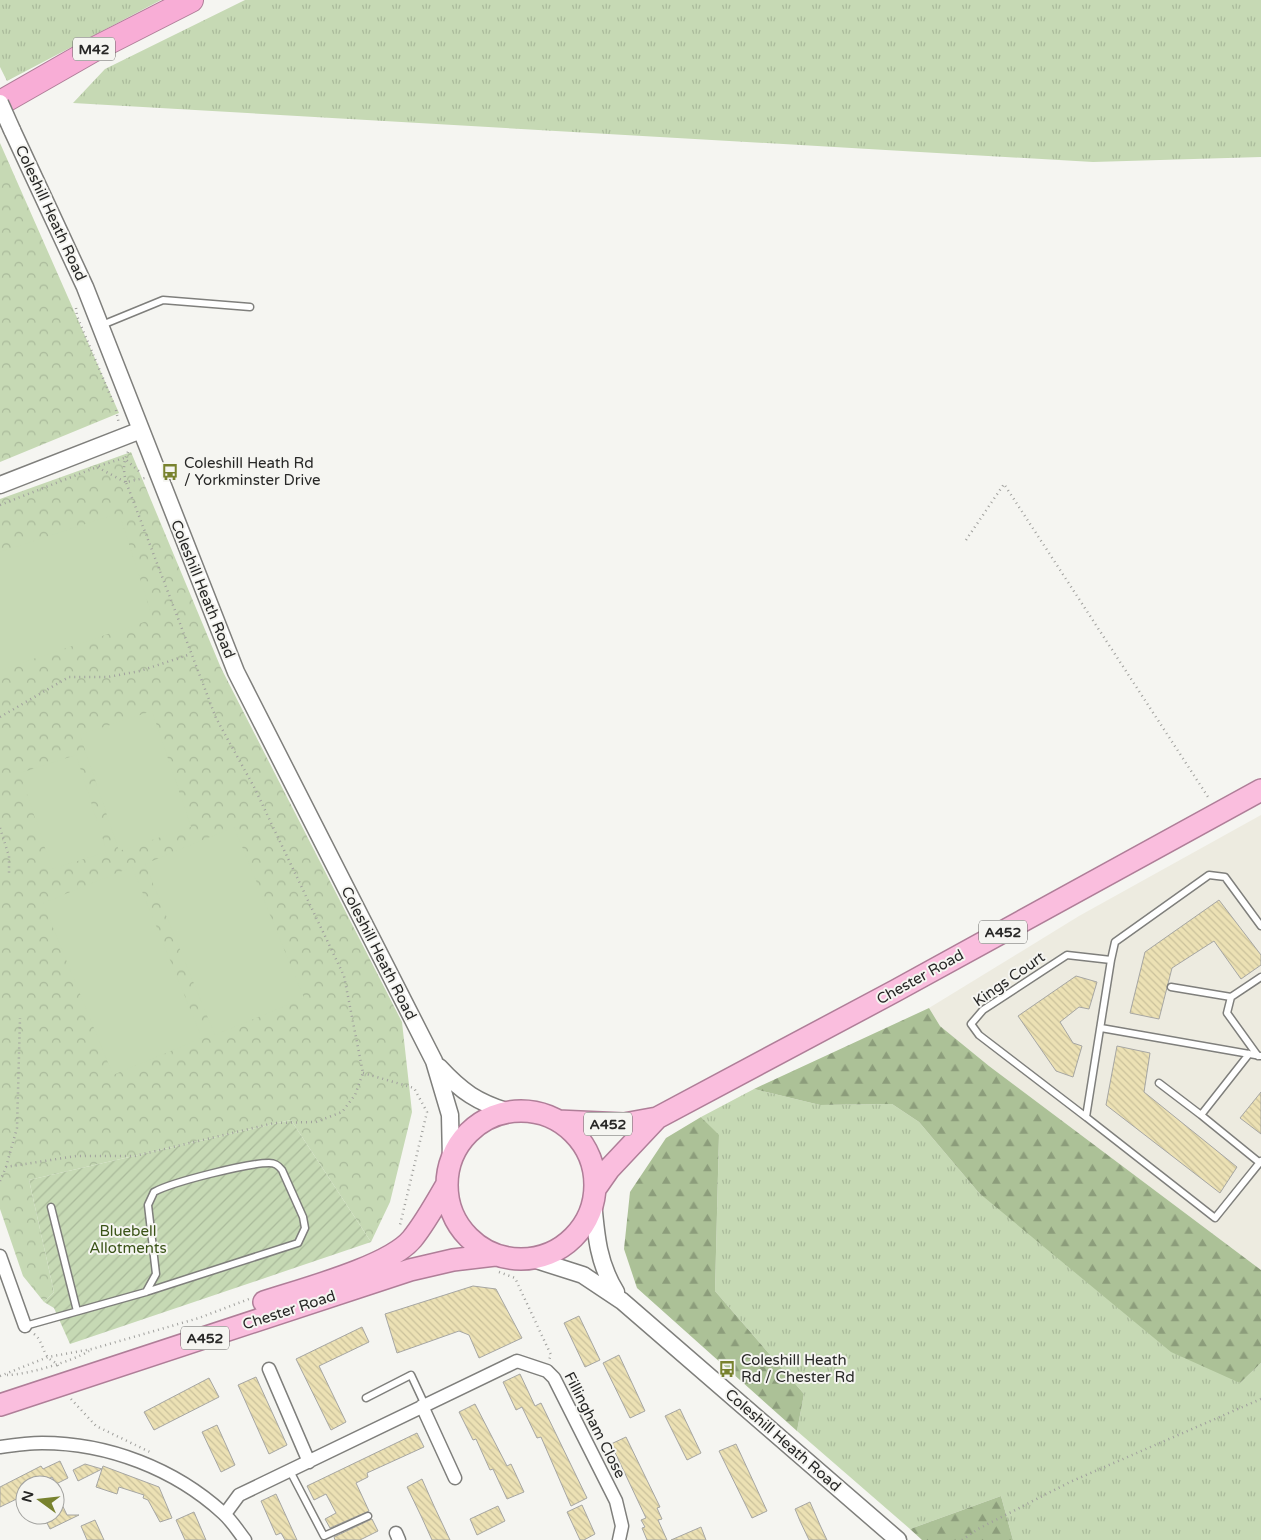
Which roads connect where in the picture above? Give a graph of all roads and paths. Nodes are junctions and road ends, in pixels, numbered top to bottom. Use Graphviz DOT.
graph roads {
  1 [pos="191,0"];
  2 [pos="0,103"];
  3 [pos="76,307"];
  4 [pos="250,307"];
  5 [pos="100,326"];
  6 [pos="141,430"];
  7 [pos="124,437"];
  8 [pos="124,458"];
  9 [pos="97,467"];
  10 [pos="152,477"];
  11 [pos="126,482"];
  12 [pos="0,485"];
  13 [pos="0,505"];
  14 [pos="966,540"];
  15 [pos="191,654"];
  16 [pos="0,717"];
  17 [pos="1261,790"];
  18 [pos="1220,813"];
  19 [pos="0,828"];
  20 [pos="9,874"];
  21 [pos="1261,926"];
  22 [pos="1111,960"];
  23 [pos="1261,978"];
  24 [pos="1171,987"];
  25 [pos="1231,998"];
  26 [pos="20,1018"];
  27 [pos="1101,1028"];
  28 [pos="1249,1054"];
  29 [pos="1259,1056"];
  30 [pos="434,1061"];
  31 [pos="364,1074"];
  32 [pos="1159,1083"];
  33 [pos="509,1112"];
  34 [pos="1201,1115"];
  35 [pos="1086,1116"];
  36 [pos="657,1118"];
  37 [pos="558,1121"];
  38 [pos="451,1160"];
  39 [pos="1260,1162"];
  40 [pos="6,1167"];
  41 [pos="0,1181"];
  42 [pos="447,1184"];
  43 [pos="594,1195"];
  44 [pos="52,1207"];
  45 [pos="400,1251"];
  46 [pos="0,1256"];
  47 [pos="533,1259"];
  48 [pos="497,1263"];
  49 [pos="146,1292"];
  50 [pos="622,1301"];
  51 [pos="77,1311"];
  52 [pos="25,1326"];
  53 [pos="48,1357"];
  54 [pos="62,1365"];
  55 [pos="269,1369"];
  56 [pos="544,1370"];
  57 [pos="1,1381"];
  58 [pos="366,1398"];
  59 [pos="71,1399"];
  60 [pos="1261,1399"];
  61 [pos="0,1405"];
  62 [pos="423,1406"];
  63 [pos="0,1446"];
  64 [pos="309,1462"];
  65 [pos="290,1471"];
  66 [pos="170,1476"];
  67 [pos="455,1478"];
  68 [pos="225,1514"];
  69 [pos="368,1516"];
  70 [pos="245,1540"];
  71 [pos="619,1540"];
  72 [pos="898,1540"];
  73 [pos="962,1540"];
  1 -- 2 [label="highway, M42"];
  2 -- 5 [label="street, Coleshill Heath Road, bridge"];
  3 -- 7 [label="path"];
  4 -- 5 [label="lane"];
  5 -- 6 [label="street, Coleshill Heath Road"];
  6 -- 7 [label="street"];
  6 -- 10 [label="street, Coleshill Heath Road"];
  7 -- 8 [label="path"];
  7 -- 12 [label="street"];
  8 -- 9 [label="path"];
  8 -- 10 [label="path"];
  8 -- 11 [label="path"];
  9 -- 11 [label="path"];
  9 -- 13 [label="path"];
  10 -- 11 [label="path"];
  10 -- 30 [label="street, Coleshill Heath Road"];
  11 -- 15 [label="path"];
  14 -- 18 [label="path"];
  15 -- 16 [label="path"];
  15 -- 31 [label="path"];
  17 -- 18 [label="highway, Chester Road / A452"];
  18 -- 36 [label="highway, Chester Road / A452"];
  19 -- 20 [label="path"];
  21 -- 22 [label="lane"];
  22 -- 27 [label="lane"];
  22 -- 35 [label="lane, Kings Court"];
  23 -- 25 [label="lane"];
  24 -- 25 [label="lane"];
  25 -- 29 [label="lane"];
  26 -- 40 [label="path"];
  27 -- 28 [label="lane"];
  27 -- 35 [label="lane"];
  28 -- 29 [label="lane"];
  28 -- 34 [label="lane"];
  30 -- 33 [label="street, Coleshill Heath Road"];
  30 -- 38 [label="street, Coleshill Heath Road"];
  31 -- 40 [label="path"];
  31 -- 45 [label="path"];
  32 -- 34 [label="lane"];
  33 -- 37 [label="highway"];
  33 -- 38 [label="highway"];
  34 -- 39 [label="lane"];
  35 -- 39 [label="lane"];
  36 -- 37 [label="highway, Chester Road / A452"];
  36 -- 43 [label="highway, Chester Road / A452"];
  37 -- 43 [label="highway"];
  38 -- 42 [label="highway"];
  40 -- 41 [label="path"];
  42 -- 45 [label="highway, Chester Road / A452"];
  42 -- 48 [label="highway"];
  43 -- 47 [label="highway"];
  43 -- 50 [label="street, Coleshill Heath Road"];
  44 -- 51 [label="lane"];
  45 -- 54 [label="highway, Chester Road / A452"];
  46 -- 52 [label="street"];
  47 -- 48 [label="highway"];
  47 -- 50 [label="street, Coleshill Heath Road"];
  48 -- 56 [label="path"];
  48 -- 61 [label="highway, Chester Road / A452"];
  49 -- 49 [label="lane"];
  49 -- 51 [label="lane"];
  50 -- 72 [label="street, Coleshill Heath Road"];
  51 -- 52 [label="lane"];
  52 -- 53 [label="path"];
  53 -- 54 [label="path"];
  53 -- 54 [label="path"];
  53 -- 57 [label="path"];
  54 -- 57 [label="highway, Chester Road / A452"];
  54 -- 57 [label="path"];
  55 -- 64 [label="street"];
  56 -- 62 [label="street, Fillingham Close"];
  56 -- 71 [label="street, Fillingham Close"];
  58 -- 62 [label="lane"];
  59 -- 66 [label="path"];
  60 -- 73 [label="path"];
  62 -- 64 [label="street, Fillingham Close"];
  62 -- 67 [label="street"];
  63 -- 66 [label="street"];
  64 -- 65 [label="street, Fillingham Close"];
  65 -- 68 [label="street, Fillingham Close"];
  65 -- 69 [label="lane"];
  66 -- 68 [label="street"];
  68 -- 70 [label="street"];
}
